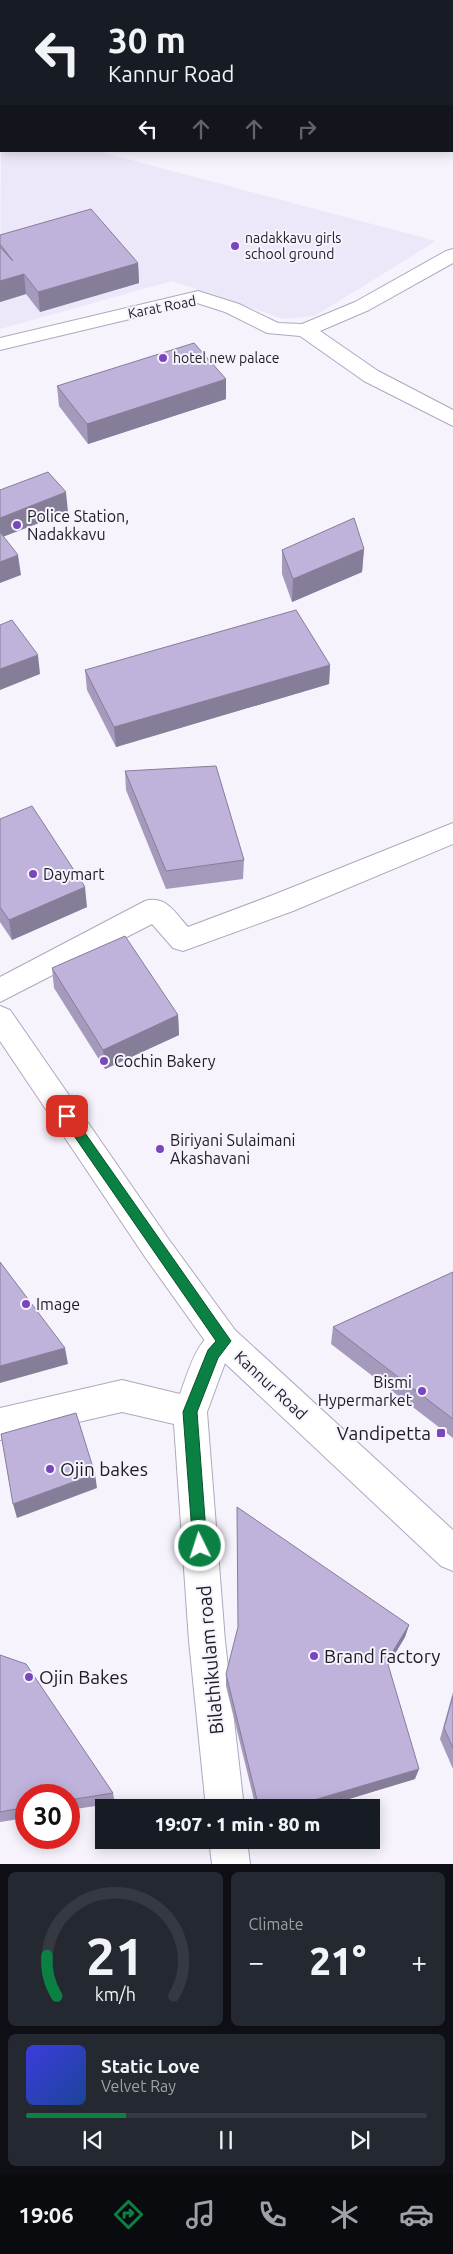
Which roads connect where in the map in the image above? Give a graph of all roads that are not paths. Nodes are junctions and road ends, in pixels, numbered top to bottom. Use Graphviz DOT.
graph roads {
  1 [pos="453,255"];
  2 [pos="305,330"];
  3 [pos="0,344"];
  4 [pos="453,419"];
  5 [pos="453,833"];
  6 [pos="0,990"];
  7 [pos="0,1018"];
  8 [pos="224,1341"];
  9 [pos="190,1412"];
  10 [pos="0,1424"];
  11 [pos="453,1554"];
  12 [pos="224,1799"];
  13 [pos="229,1849"];
  14 [pos="231,1864"];
  1 -- 2 [label="street, Karat Road"];
  2 -- 3 [label="street, Karat Road"];
  2 -- 4 [label="street"];
  5 -- 6 [label="street"];
  7 -- 8 [label="street, Kannur Road"];
  8 -- 9 [label="street, Bilathikulam road"];
  8 -- 11 [label="street, Kannur Road"];
  9 -- 10 [label="street"];
  9 -- 12 [label="street, Bilathikulam road"];
  13 -- 14 [label="street"];
}
